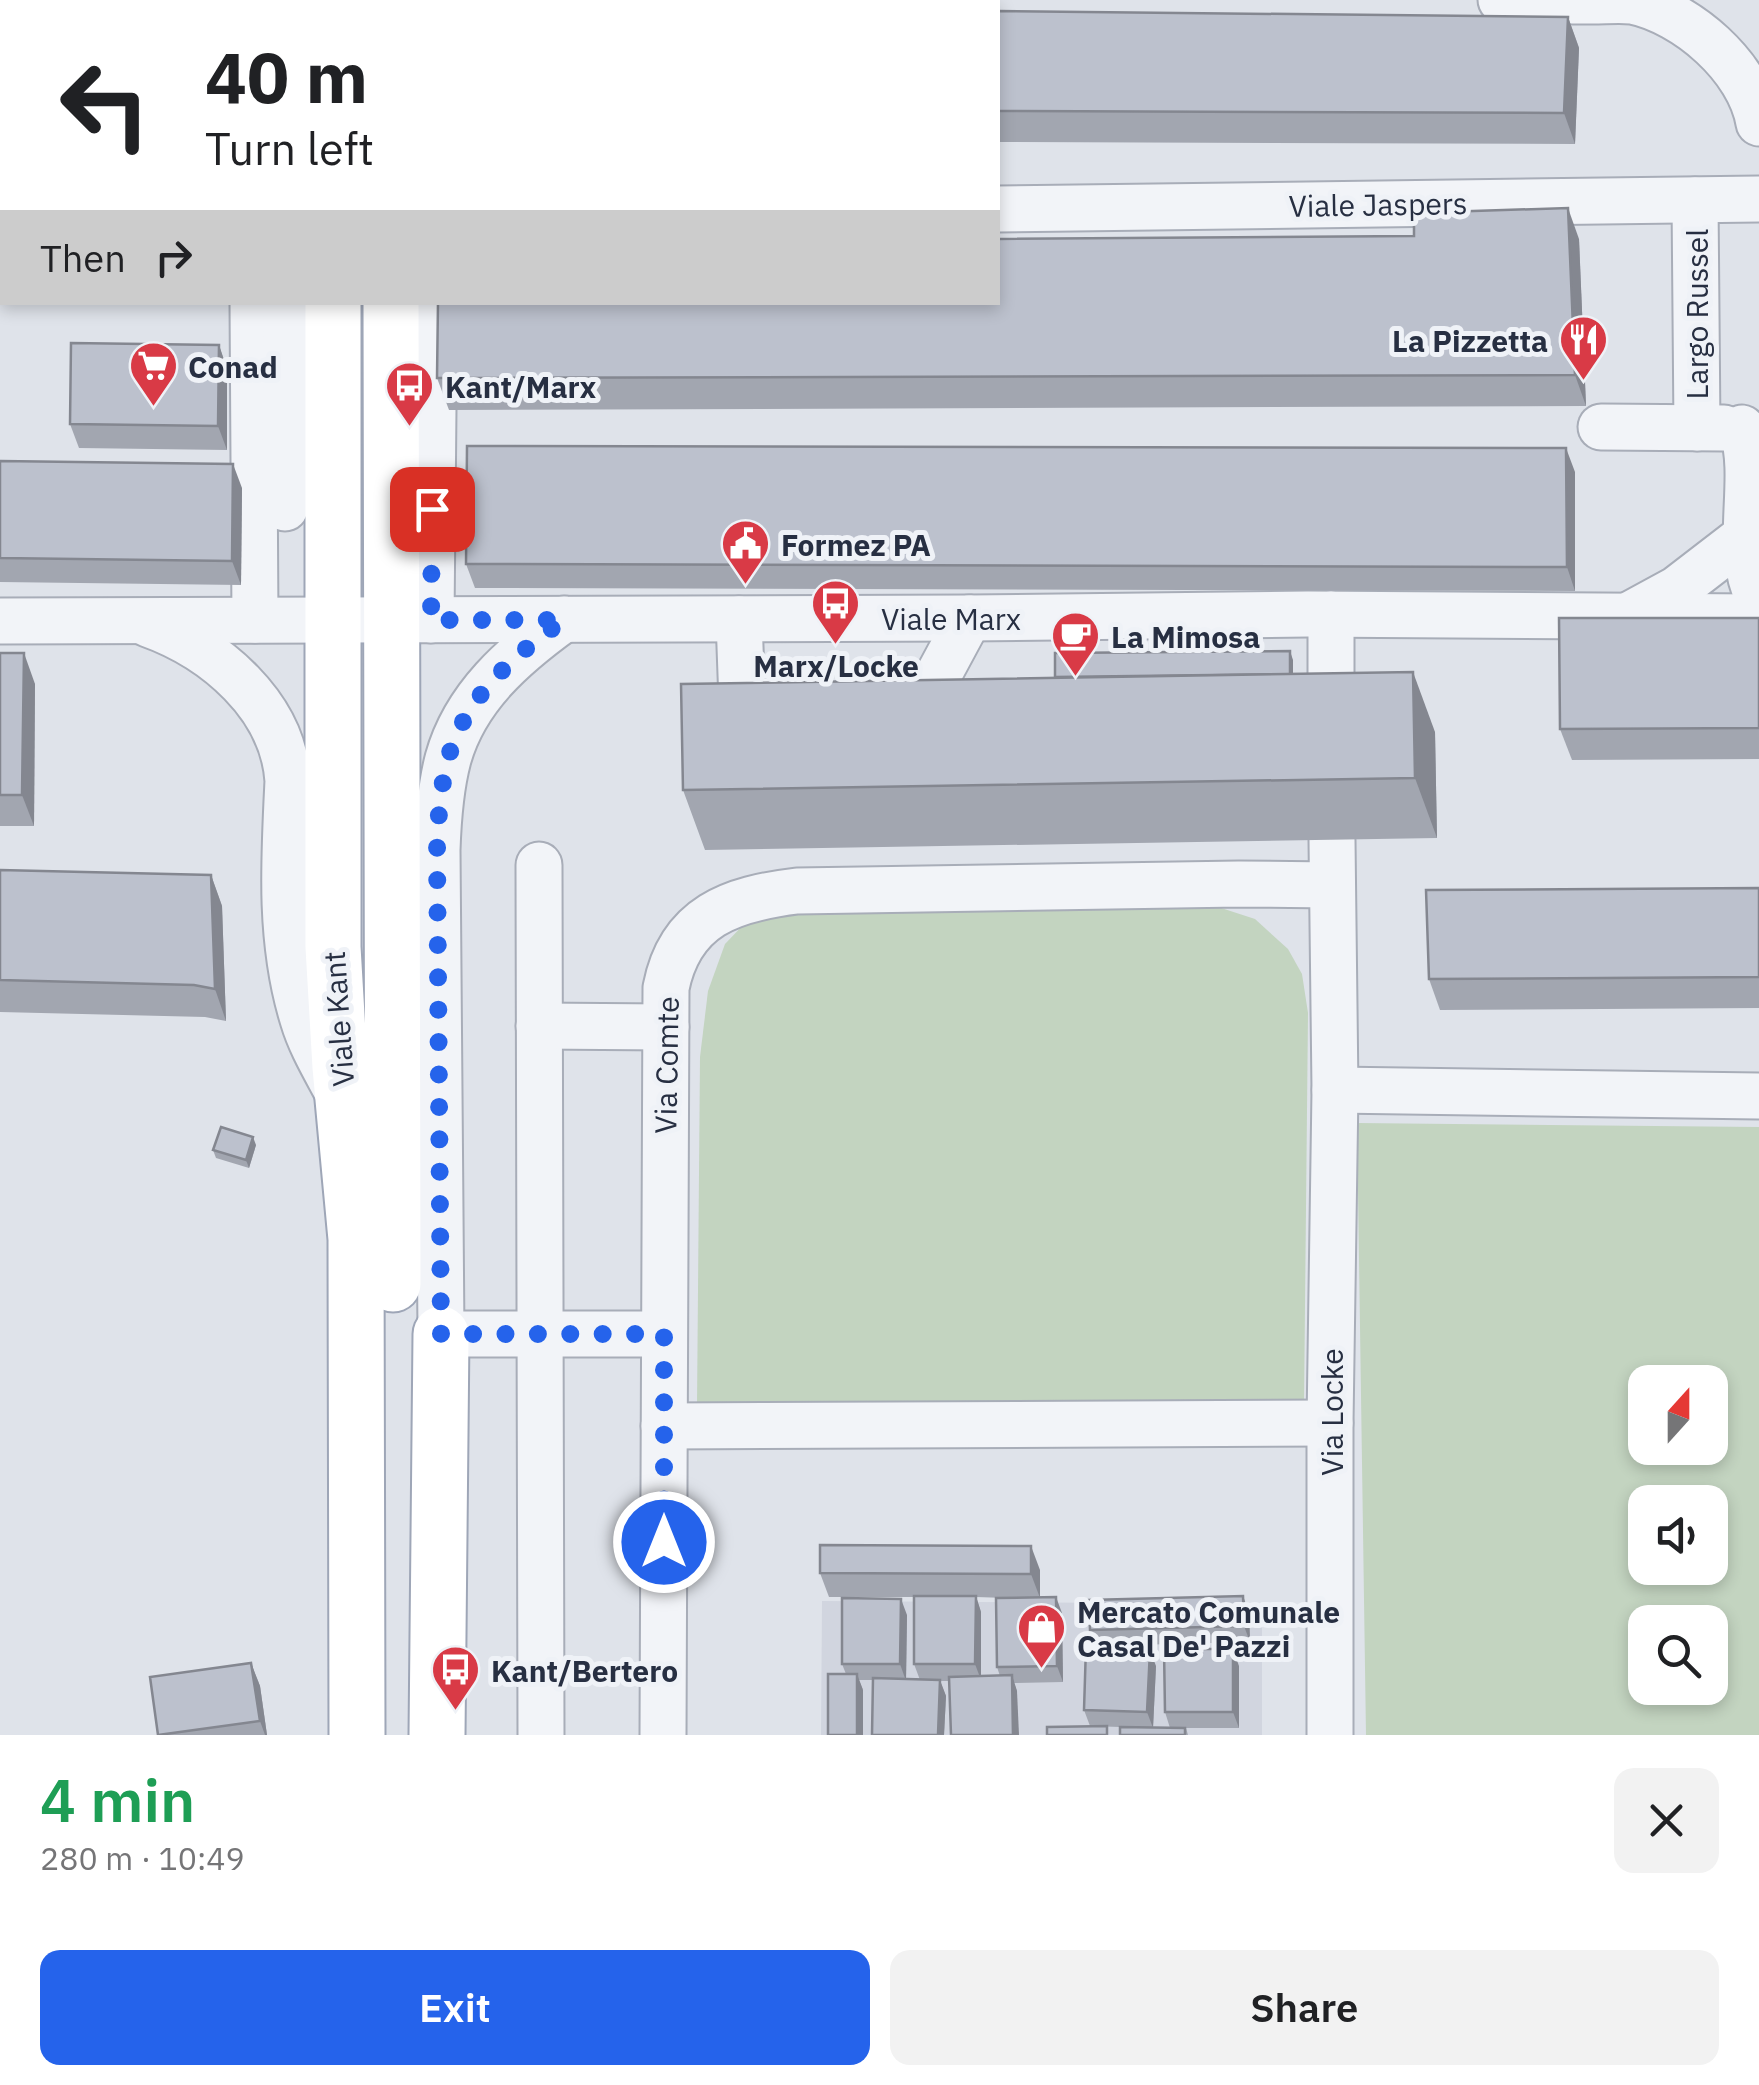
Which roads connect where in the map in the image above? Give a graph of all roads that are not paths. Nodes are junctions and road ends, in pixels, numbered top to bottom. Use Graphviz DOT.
graph roads {
  1 [pos="1500,0"];
  2 [pos="1630,1"];
  3 [pos="1759,122"];
  4 [pos="1695,200"];
  5 [pos="1759,200"];
  6 [pos="1000,209"];
  7 [pos="253,305"];
  8 [pos="286,305"];
  9 [pos="333,305"];
  10 [pos="391,305"];
  11 [pos="434,305"];
  12 [pos="1601,427"];
  13 [pos="1697,428"];
  14 [pos="1750,428"];
  15 [pos="1754,533"];
  16 [pos="1759,600"];
  17 [pos="1331,614"];
  18 [pos="1630,615"];
  19 [pos="1759,617"];
  20 [pos="969,618"];
  21 [pos="739,619"];
  22 [pos="137,620"];
  23 [pos="291,620"];
  24 [pos="412,620"];
  25 [pos="564,620"];
  26 [pos="0,621"];
  27 [pos="1331,733"];
  28 [pos="1332,840"];
  29 [pos="539,865"];
  30 [pos="1331,885"];
  31 [pos="539,1026"];
  32 [pos="666,1028"];
  33 [pos="1335,1090"];
  34 [pos="1759,1096"];
  35 [pos="344,1106"];
  36 [pos="441,1334"];
  37 [pos="541,1334"];
  38 [pos="664,1334"];
  39 [pos="1330,1423"];
  40 [pos="664,1426"];
  41 [pos="357,1735"];
  42 [pos="394,1735"];
  43 [pos="436,1735"];
  44 [pos="542,1735"];
  45 [pos="663,1735"];
  46 [pos="1330,1735"];
  1 -- 2 [label="street"];
  2 -- 3 [label="street"];
  4 -- 5 [label="street, Viale Jaspers"];
  4 -- 6 [label="street, Viale Jaspers"];
  4 -- 13 [label="street, Largo Russel"];
  7 -- 23 [label="street"];
  8 -- 23 [label="street"];
  9 -- 23 [label="main road, Viale Kant"];
  10 -- 24 [label="main road, Viale Kant"];
  11 -- 24 [label="street"];
  12 -- 13 [label="street, Largo Russel"];
  13 -- 14 [label="street, Largo Russel"];
  14 -- 15 [label="street, Largo Russel"];
  15 -- 16 [label="street, Largo Russel"];
  15 -- 18 [label="street"];
  17 -- 18 [label="street, Viale Marx"];
  17 -- 20 [label="street, Viale Marx"];
  17 -- 27 [label="street"];
  18 -- 19 [label="street, Viale Marx"];
  20 -- 21 [label="street, Viale Marx"];
  20 -- 21 [label="street"];
  21 -- 25 [label="street, Viale Marx"];
  22 -- 23 [label="street, Viale Marx"];
  22 -- 26 [label="street, Viale Marx"];
  22 -- 35 [label="street"];
  23 -- 24 [label="street, Viale Marx"];
  23 -- 35 [label="main road, Viale Kant"];
  24 -- 25 [label="street, Viale Marx"];
  24 -- 42 [label="main road, Viale Kant"];
  25 -- 36 [label="street"];
  28 -- 30 [label="street, Via Locke"];
  29 -- 31 [label="street"];
  30 -- 32 [label="street, Via Comte"];
  30 -- 33 [label="street, Via Locke"];
  31 -- 32 [label="street"];
  31 -- 37 [label="street"];
  32 -- 38 [label="street, Via Comte"];
  33 -- 34 [label="street"];
  33 -- 39 [label="street, Via Locke"];
  35 -- 41 [label="main road, Viale Kant"];
  36 -- 37 [label="street"];
  36 -- 43 [label="main road"];
  37 -- 38 [label="street"];
  37 -- 44 [label="street"];
  38 -- 40 [label="street, Via Comte"];
  39 -- 40 [label="street"];
  39 -- 46 [label="street, Via Locke"];
  40 -- 45 [label="street, Via Comte"];
}
